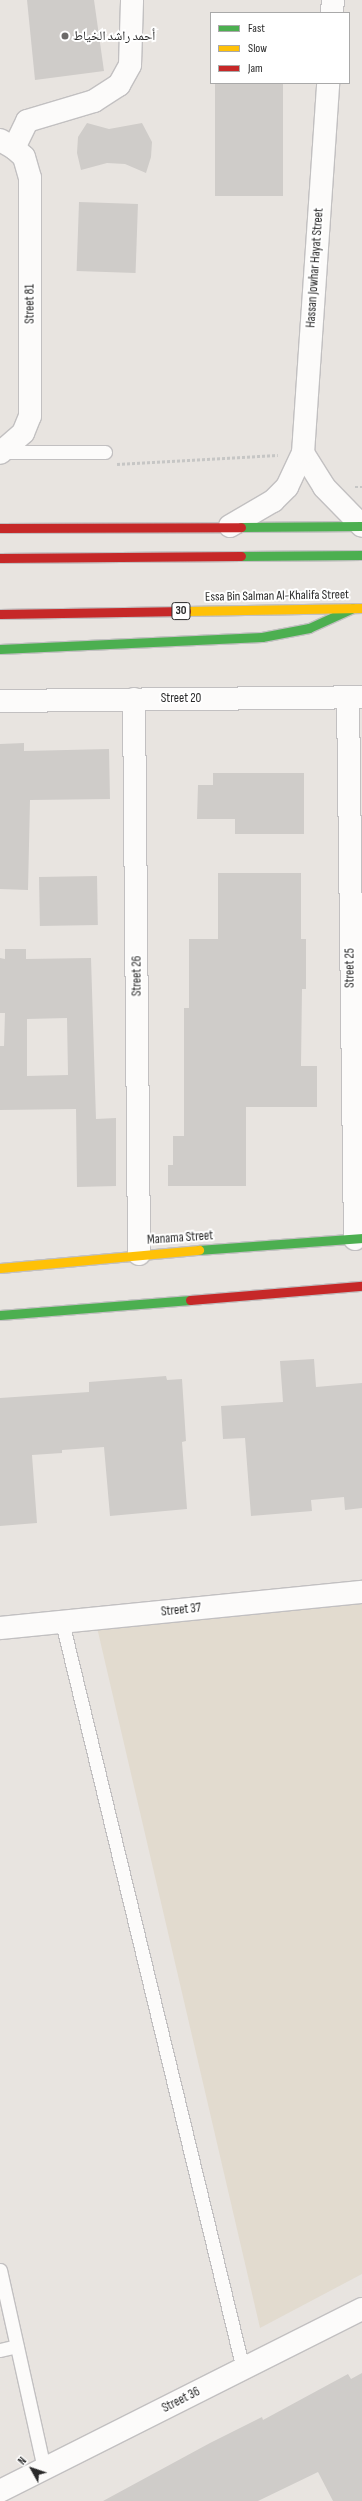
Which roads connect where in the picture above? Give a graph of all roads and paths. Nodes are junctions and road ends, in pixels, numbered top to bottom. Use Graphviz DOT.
graph roads {
  1 [pos="132,0"];
  2 [pos="333,0"];
  3 [pos="332,12"];
  4 [pos="328,84"];
  5 [pos="7,144"];
  6 [pos="1,452"];
  7 [pos="105,452"];
  8 [pos="303,453"];
  9 [pos="230,526"];
  10 [pos="362,526"];
  11 [pos="0,528"];
  12 [pos="362,555"];
  13 [pos="0,558"];
  14 [pos="357,608"];
  15 [pos="0,614"];
  16 [pos="0,649"];
  17 [pos="355,698"];
  18 [pos="134,699"];
  19 [pos="0,701"];
  20 [pos="356,994"];
  21 [pos="358,1239"];
  22 [pos="139,1254"];
  23 [pos="0,1268"];
  24 [pos="362,1286"];
  25 [pos="0,1315"];
  26 [pos="362,1592"];
  27 [pos="62,1622"];
  28 [pos="0,1628"];
  29 [pos="1,2278"];
  30 [pos="362,2309"];
  31 [pos="16,2346"];
  32 [pos="0,2350"];
  33 [pos="243,2368"];
  34 [pos="44,2469"];
  35 [pos="0,2491"];
  1 -- 5 [label="street, Street 81"];
  2 -- 3 [label="street"];
  4 -- 8 [label="street, Hassan Jowhar Hayat Street"];
  5 -- 6 [label="street, Street 81"];
  6 -- 7 [label="lane"];
  7 -- 8 [label="path"];
  8 -- 9 [label="street, Hassan Jowhar Hayat Street"];
  8 -- 10 [label="street"];
  9 -- 10 [label="main road"];
  9 -- 11 [label="main road"];
  12 -- 13 [label="main road"];
  14 -- 15 [label="main road, Essa Bin Salman Al-Khalifa Street / 30"];
  14 -- 16 [label="main road"];
  17 -- 18 [label="street, Street 20"];
  17 -- 20 [label="street, Street 25"];
  18 -- 19 [label="street, Street 20"];
  18 -- 22 [label="street, Street 26"];
  20 -- 21 [label="street, Street 25"];
  21 -- 22 [label="main road, Manama Street"];
  22 -- 23 [label="main road, Manama Street"];
  24 -- 25 [label="main road"];
  26 -- 27 [label="street, Street 37"];
  27 -- 28 [label="street, Street 37"];
  27 -- 33 [label="lane"];
  29 -- 31 [label="lane"];
  30 -- 33 [label="street, Street 36"];
  31 -- 32 [label="lane"];
  31 -- 34 [label="lane"];
  33 -- 34 [label="street, Street 36"];
  34 -- 35 [label="street, Street 36"];
}
